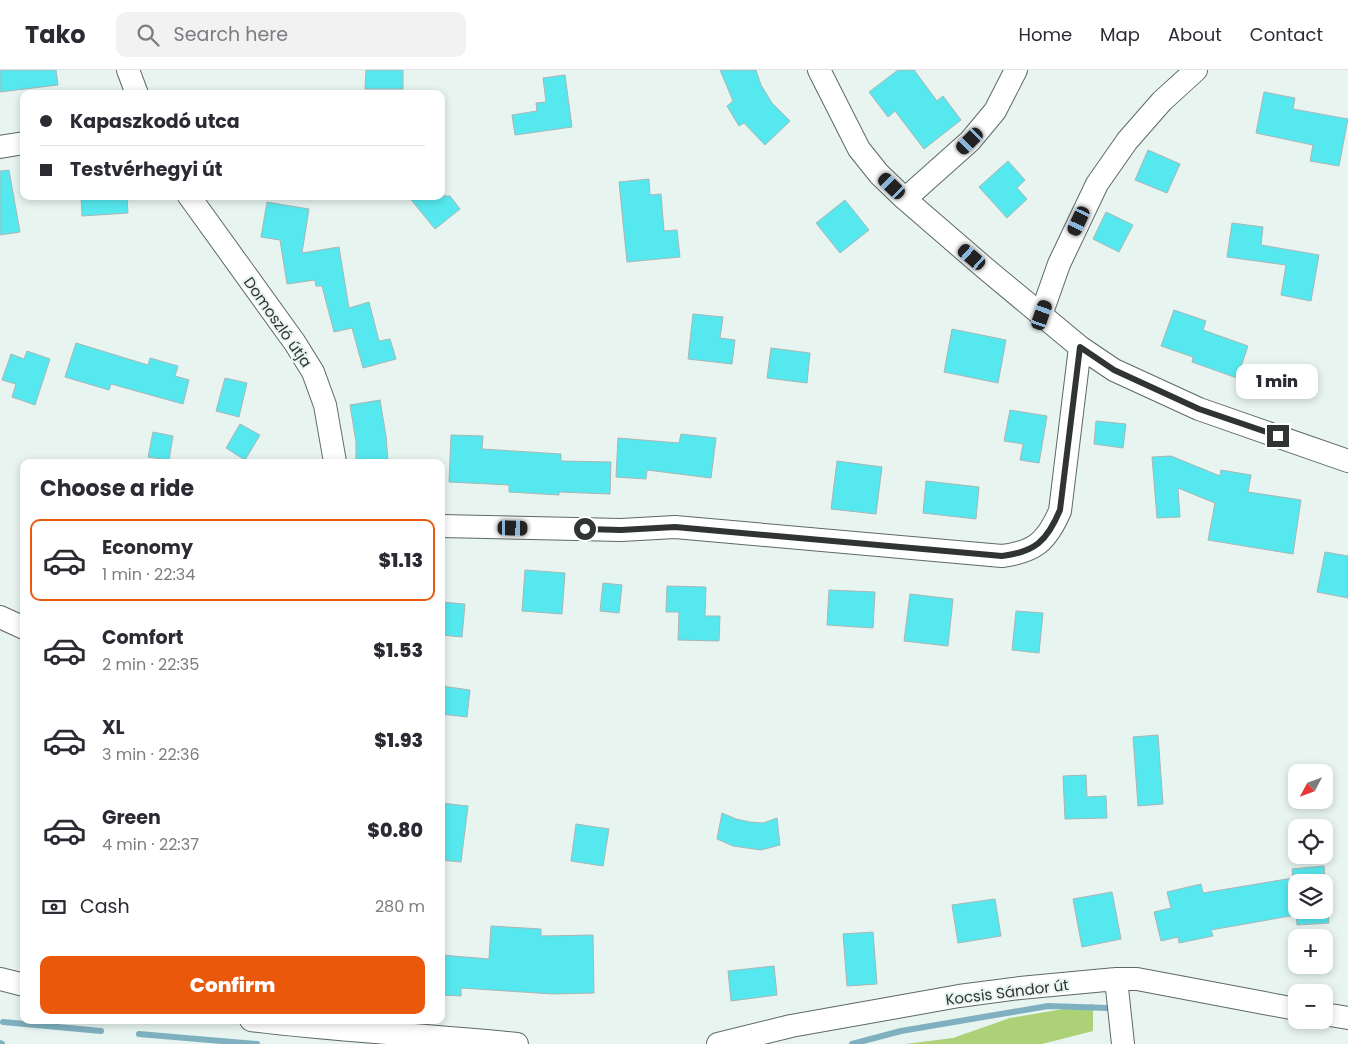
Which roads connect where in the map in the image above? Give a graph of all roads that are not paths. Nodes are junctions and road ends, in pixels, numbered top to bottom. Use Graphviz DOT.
graph roads {
  1 [pos="128,70"];
  2 [pos="819,70"];
  3 [pos="1016,70"];
  4 [pos="1196,70"];
  5 [pos="136,90"];
  6 [pos="20,144"];
  7 [pos="0,147"];
  8 [pos="905,199"];
  9 [pos="192,200"];
  10 [pos="1042,315"];
  11 [pos="1080,347"];
  12 [pos="334,459"];
  13 [pos="1348,461"];
  14 [pos="445,526"];
  15 [pos="0,617"];
  16 [pos="20,626"];
  17 [pos="0,979"];
  18 [pos="1116,979"];
  19 [pos="20,984"];
  20 [pos="1288,1007"];
  21 [pos="1333,1016"];
  22 [pos="1348,1018"];
  23 [pos="277,1024"];
  24 [pos="322,1031"];
  25 [pos="516,1044"];
  26 [pos="718,1044"];
  27 [pos="1123,1044"];
  1 -- 5 [label="street"];
  2 -- 8 [label="street"];
  3 -- 8 [label="street"];
  4 -- 10 [label="street"];
  6 -- 7 [label="street"];
  8 -- 10 [label="street"];
  9 -- 12 [label="street, Domoszló útja"];
  10 -- 11 [label="street"];
  11 -- 13 [label="street"];
  11 -- 14 [label="street"];
  15 -- 16 [label="street"];
  17 -- 19 [label="street"];
  18 -- 20 [label="street, Kocsis Sándor út"];
  18 -- 26 [label="street, Kocsis Sándor út"];
  18 -- 27 [label="street"];
  21 -- 22 [label="street"];
  23 -- 24 [label="street"];
  24 -- 25 [label="street"];
}
